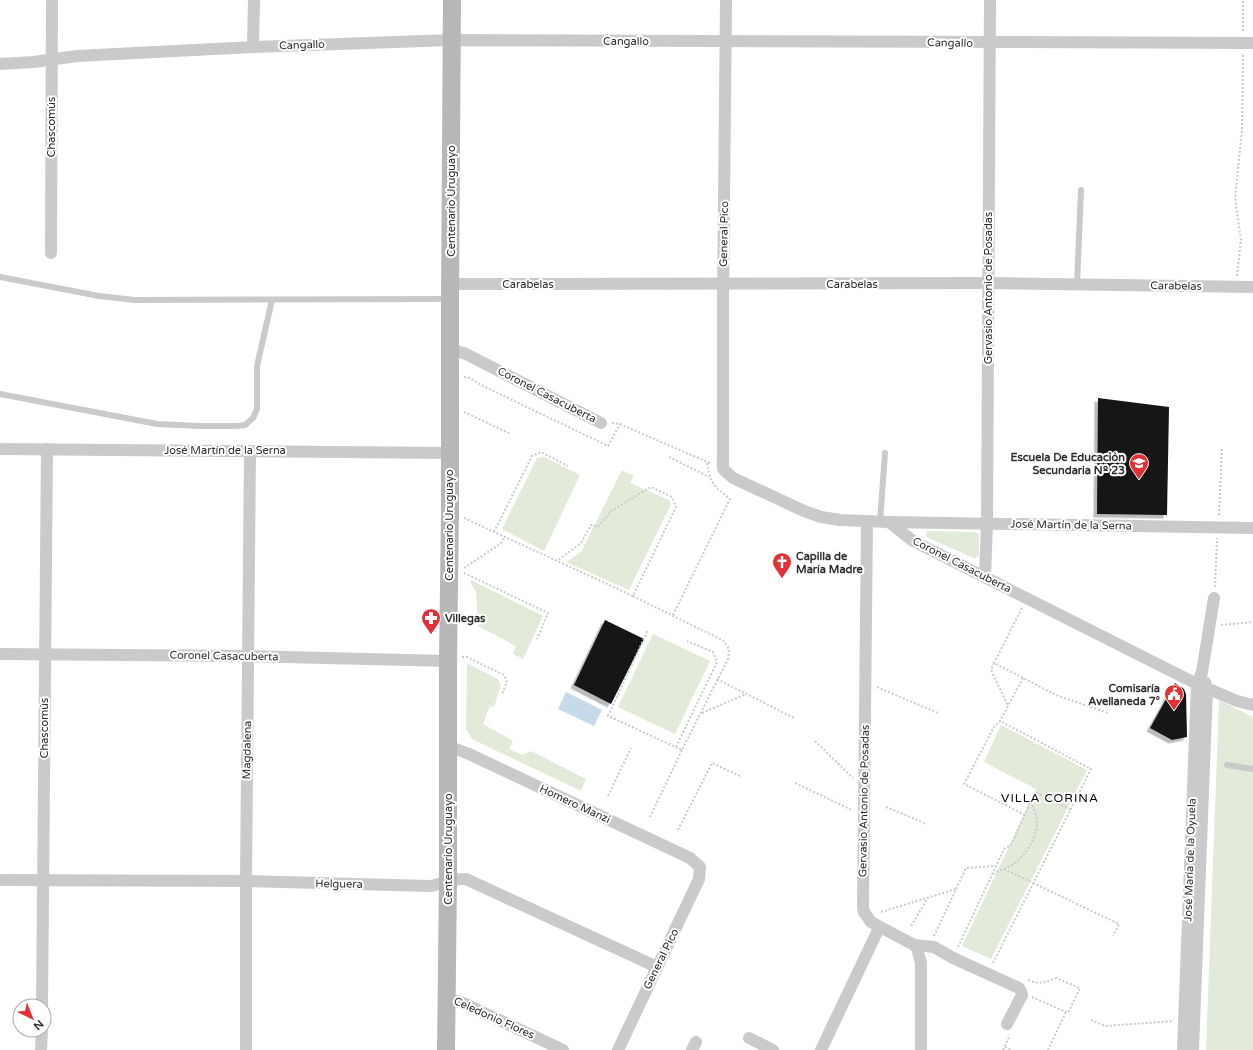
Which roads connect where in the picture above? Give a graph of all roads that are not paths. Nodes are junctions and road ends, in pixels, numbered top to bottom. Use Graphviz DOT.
graph roads {
  1 [pos="52,0"];
  2 [pos="254,0"];
  3 [pos="452,0"];
  4 [pos="726,0"];
  5 [pos="990,0"];
  6 [pos="452,40"];
  7 [pos="726,41"];
  8 [pos="989,43"];
  9 [pos="1248,43"];
  10 [pos="253,46"];
  11 [pos="51,59"];
  12 [pos="0,64"];
  13 [pos="1081,190"];
  14 [pos="51,253"];
  15 [pos="0,276"];
  16 [pos="989,283"];
  17 [pos="724,284"];
  18 [pos="1078,285"];
  19 [pos="1253,287"];
  20 [pos="450,291"];
  21 [pos="272,300"];
  22 [pos="450,349"];
  23 [pos="0,394"];
  24 [pos="601,423"];
  25 [pos="0,449"];
  26 [pos="46,449"];
  27 [pos="250,451"];
  28 [pos="449,453"];
  29 [pos="885,453"];
  30 [pos="867,522"];
  31 [pos="885,522"];
  32 [pos="987,523"];
  33 [pos="1253,528"];
  34 [pos="985,577"];
  35 [pos="1214,598"];
  36 [pos="0,654"];
  37 [pos="44,655"];
  38 [pos="248,656"];
  39 [pos="453,658"];
  40 [pos="1202,687"];
  41 [pos="1253,706"];
  42 [pos="448,746"];
  43 [pos="1227,765"];
  44 [pos="1253,769"];
  45 [pos="700,867"];
  46 [pos="0,880"];
  47 [pos="44,880"];
  48 [pos="448,880"];
  49 [pos="246,882"];
  50 [pos="879,928"];
  51 [pos="914,945"];
  52 [pos="657,967"];
  53 [pos="42,998"];
  54 [pos="446,998"];
  55 [pos="1009,1028"];
  56 [pos="42,1038"];
  57 [pos="749,1038"];
  58 [pos="42,1050"];
  59 [pos="246,1050"];
  60 [pos="446,1050"];
  61 [pos="563,1050"];
  62 [pos="618,1050"];
  63 [pos="773,1050"];
  64 [pos="821,1050"];
  65 [pos="921,1050"];
  66 [pos="1183,1050"];
  67 [pos="1193,1050"];
  1 -- 11 [label="street, Chascomús"];
  2 -- 10 [label="street"];
  3 -- 6 [label="main road, Centenario Uruguayo"];
  4 -- 7 [label="street, General Pico"];
  5 -- 8 [label="street, Gervasio Antonio de Posadas"];
  6 -- 7 [label="street, Cangallo"];
  6 -- 10 [label="street, Cangallo"];
  6 -- 20 [label="main road, Centenario Uruguayo"];
  7 -- 8 [label="street, Cangallo"];
  7 -- 17 [label="street, General Pico"];
  8 -- 9 [label="street, Cangallo"];
  8 -- 16 [label="street, Gervasio Antonio de Posadas"];
  10 -- 11 [label="street, Cangallo"];
  11 -- 12 [label="street, Cangallo"];
  11 -- 14 [label="street, Chascomús"];
  13 -- 18 [label="lane"];
  15 -- 21 [label="lane"];
  16 -- 17 [label="street, Carabelas"];
  16 -- 18 [label="street, Carabelas"];
  16 -- 32 [label="street, Gervasio Antonio de Posadas"];
  17 -- 20 [label="street, Carabelas"];
  17 -- 30 [label="street, General Pico"];
  18 -- 19 [label="street, Carabelas"];
  20 -- 21 [label="lane"];
  20 -- 22 [label="main road, Centenario Uruguayo"];
  21 -- 23 [label="lane"];
  22 -- 24 [label="street, Coronel Casacuberta"];
  22 -- 28 [label="main road, Centenario Uruguayo"];
  25 -- 26 [label="street, José Martín de la Serna"];
  26 -- 27 [label="street, José Martín de la Serna"];
  26 -- 37 [label="street, Chascomús"];
  27 -- 28 [label="street, José Martín de la Serna"];
  27 -- 38 [label="street, Magdalena"];
  28 -- 39 [label="main road, Centenario Uruguayo"];
  29 -- 31 [label="lane"];
  30 -- 31 [label="street"];
  30 -- 50 [label="street, Gervasio Antonio de Posadas"];
  31 -- 32 [label="street, José Martín de la Serna"];
  31 -- 34 [label="street, Coronel Casacuberta"];
  32 -- 33 [label="street, José Martín de la Serna"];
  32 -- 34 [label="street, Gervasio Antonio de Posadas"];
  34 -- 40 [label="street, Coronel Casacuberta"];
  35 -- 40 [label="street, José María de la Oyuela"];
  36 -- 37 [label="street, Coronel Casacuberta"];
  37 -- 38 [label="street, Coronel Casacuberta"];
  37 -- 47 [label="street, Chascomús"];
  38 -- 39 [label="street, Coronel Casacuberta"];
  38 -- 49 [label="street, Magdalena"];
  39 -- 42 [label="main road, Centenario Uruguayo"];
  40 -- 41 [label="street, Coronel Casacuberta"];
  40 -- 66 [label="street, José María de la Oyuela"];
  40 -- 67 [label="street, José María de la Oyuela"];
  42 -- 45 [label="street, Homero Manzi"];
  42 -- 48 [label="main road, Centenario Uruguayo"];
  43 -- 44 [label="lane"];
  45 -- 52 [label="street, General Pico"];
  46 -- 47 [label="street, Helguera"];
  47 -- 49 [label="street, Helguera"];
  47 -- 53 [label="street, Chascomús"];
  48 -- 49 [label="street, Helguera"];
  48 -- 52 [label="street, Helguera"];
  48 -- 54 [label="main road, Centenario Uruguayo"];
  49 -- 59 [label="street, Magdalena"];
  50 -- 51 [label="street, Gervasio Antonio de Posadas"];
  50 -- 64 [label="street"];
  51 -- 55 [label="street"];
  51 -- 65 [label="street"];
  52 -- 62 [label="street, General Pico"];
  54 -- 60 [label="main road, Centenario Uruguayo"];
  54 -- 61 [label="street, Celedonio Flores"];
  56 -- 58 [label="street"];
  57 -- 63 [label="street"];
}
